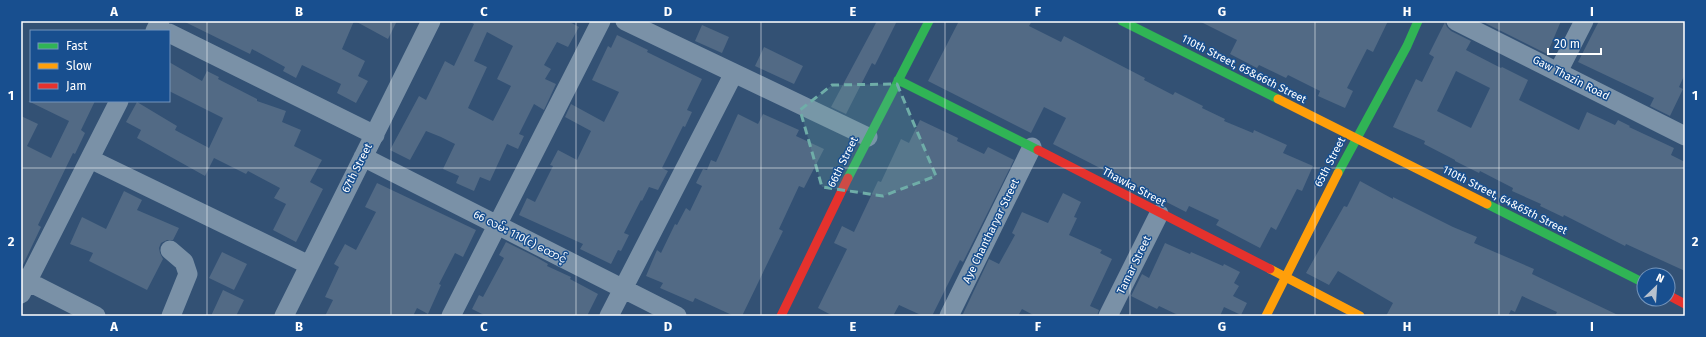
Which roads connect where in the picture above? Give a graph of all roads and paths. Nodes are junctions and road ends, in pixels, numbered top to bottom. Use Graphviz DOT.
graph roads {
  1 [pos="431,21"];
  2 [pos="601,21"];
  3 [pos="625,21"];
  4 [pos="929,21"];
  5 [pos="1122,21"];
  6 [pos="1418,21"];
  7 [pos="1456,21"];
  8 [pos="1584,21"];
  9 [pos="170,33"];
  10 [pos="1558,72"];
  11 [pos="734,73"];
  12 [pos="898,80"];
  13 [pos="119,102"];
  14 [pos="1683,130"];
  15 [pos="375,135"];
  16 [pos="868,137"];
  17 [pos="1356,138"];
  18 [pos="1032,147"];
  19 [pos="363,157"];
  20 [pos="90,160"];
  21 [pos="1159,214"];
  22 [pos="497,225"];
  23 [pos="170,250"];
  24 [pos="309,265"];
  25 [pos="1285,277"];
  26 [pos="1636,279"];
  27 [pos="23,285"];
  28 [pos="623,290"];
  29 [pos="1676,299"];
  30 [pos="1685,304"];
  31 [pos="96,316"];
  32 [pos="171,316"];
  33 [pos="284,316"];
  34 [pos="451,316"];
  35 [pos="609,316"];
  36 [pos="677,316"];
  37 [pos="782,316"];
  38 [pos="949,316"];
  39 [pos="1108,316"];
  40 [pos="1266,316"];
  41 [pos="1360,316"];
  1 -- 15 [label="street, 67th Street"];
  2 -- 22 [label="street"];
  3 -- 11 [label="street"];
  4 -- 12 [label="street, 66th Street"];
  5 -- 17 [label="street, 110th Street, 65&66th Street"];
  6 -- 17 [label="street, 65th Street"];
  7 -- 10 [label="street, Gaw Thazin Road"];
  8 -- 10 [label="street"];
  9 -- 15 [label="street"];
  10 -- 14 [label="street, Gaw Thazin Road"];
  11 -- 16 [label="street"];
  11 -- 28 [label="street"];
  12 -- 16 [label="street, 66th Street"];
  12 -- 18 [label="street, Thawka Street"];
  13 -- 20 [label="street"];
  15 -- 19 [label="street, 67th Street"];
  16 -- 37 [label="street, 66th Street"];
  17 -- 25 [label="street, 65th Street"];
  17 -- 26 [label="street, 110th Street, 64&65th Street"];
  18 -- 21 [label="street, Thawka Street"];
  18 -- 38 [label="street, Aye Chantharyar Street"];
  19 -- 22 [label="street, 66 လမ်း 110(c) ထောင့်"];
  19 -- 24 [label="street, 67th Street"];
  20 -- 24 [label="street"];
  20 -- 27 [label="street"];
  21 -- 25 [label="street, Thawka Street"];
  21 -- 39 [label="street, Tamar Street"];
  22 -- 28 [label="street, 66 လမ်း 110(c) ထောင့်"];
  22 -- 34 [label="street"];
  23 -- 32 [label="street"];
  24 -- 33 [label="street, 67th Street"];
  25 -- 40 [label="street, 65th Street"];
  25 -- 41 [label="street, Thawka Street"];
  27 -- 31 [label="street"];
  28 -- 35 [label="street"];
  28 -- 36 [label="street, 66 လမ်း 110(c) ထောင့်"];
  29 -- 30 [label="street"];
}
